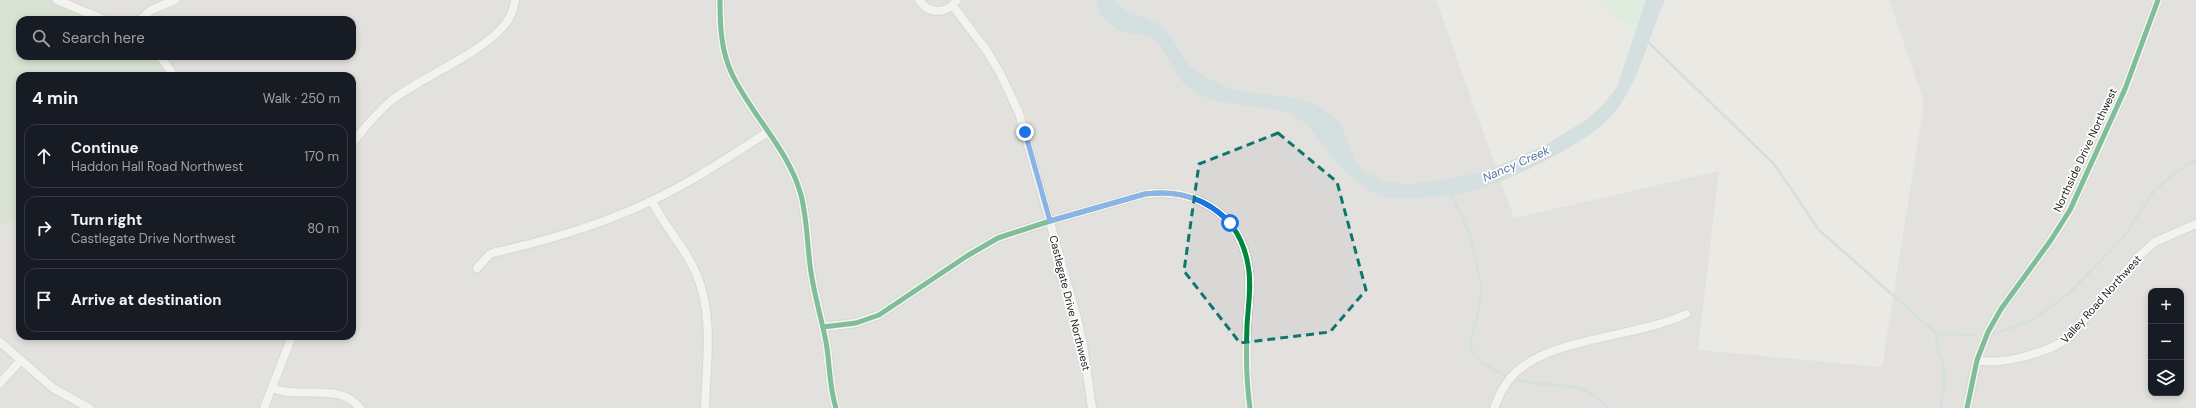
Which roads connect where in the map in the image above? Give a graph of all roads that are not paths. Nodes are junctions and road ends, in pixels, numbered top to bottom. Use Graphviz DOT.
graph roads {
  1 [pos="57,0"];
  2 [pos="175,0"];
  3 [pos="515,0"];
  4 [pos="720,0"];
  5 [pos="919,0"];
  6 [pos="2158,0"];
  7 [pos="955,3"];
  8 [pos="95,16"];
  9 [pos="144,16"];
  10 [pos="163,60"];
  11 [pos="171,72"];
  12 [pos="768,132"];
  13 [pos="356,138"];
  14 [pos="652,201"];
  15 [pos="1050,221"];
  16 [pos="2196,224"];
  17 [pos="477,268"];
  18 [pos="1686,314"];
  19 [pos="823,327"];
  20 [pos="290,340"];
  21 [pos="0,342"];
  22 [pos="21,360"];
  23 [pos="1977,360"];
  24 [pos="0,383"];
  25 [pos="272,388"];
  26 [pos="89,408"];
  27 [pos="264,408"];
  28 [pos="360,408"];
  29 [pos="705,408"];
  30 [pos="836,408"];
  31 [pos="1092,408"];
  32 [pos="1250,408"];
  33 [pos="1494,408"];
  34 [pos="1967,408"];
  1 -- 8 [label="street"];
  2 -- 9 [label="street"];
  3 -- 13 [label="street"];
  4 -- 12 [label="street"];
  5 -- 7 [label="street, Castlegate Drive Northwest"];
  6 -- 23 [label="street, Northside Drive Northwest"];
  7 -- 15 [label="street, Castlegate Drive Northwest"];
  10 -- 11 [label="street"];
  12 -- 14 [label="street"];
  12 -- 19 [label="street"];
  14 -- 17 [label="street"];
  14 -- 29 [label="street"];
  15 -- 19 [label="street"];
  15 -- 31 [label="street, Castlegate Drive Northwest"];
  15 -- 32 [label="street"];
  16 -- 23 [label="street, Valley Road Northwest"];
  18 -- 33 [label="street"];
  19 -- 30 [label="street"];
  20 -- 25 [label="street"];
  21 -- 22 [label="street"];
  22 -- 24 [label="street"];
  22 -- 26 [label="street"];
  23 -- 34 [label="street, Northside Drive Northwest"];
  25 -- 27 [label="street"];
  25 -- 28 [label="street"];
}
